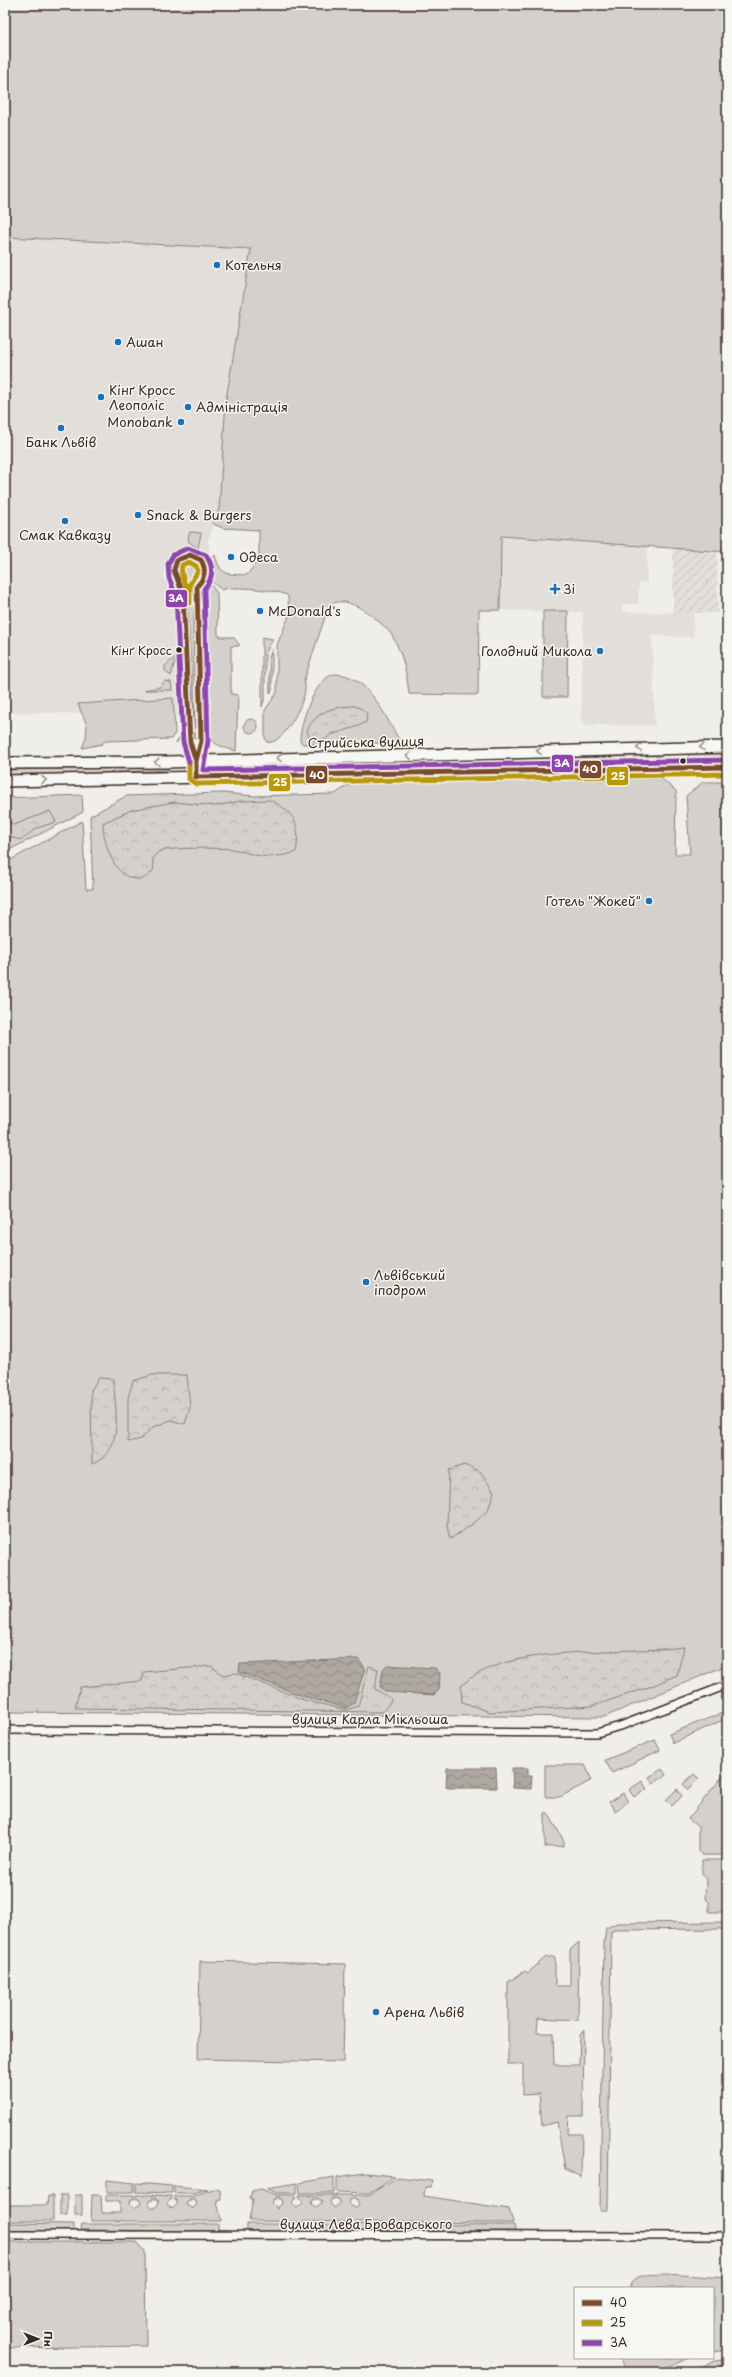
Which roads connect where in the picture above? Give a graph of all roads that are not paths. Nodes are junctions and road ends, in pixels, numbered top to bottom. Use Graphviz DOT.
graph roads {
  1 [pos="727,747"];
  2 [pos="196,761"];
  3 [pos="5,763"];
  4 [pos="727,767"];
  5 [pos="196,777"];
  6 [pos="5,781"];
  7 [pos="727,1685"];
  8 [pos="5,1730"];
  9 [pos="5,2236"];
  10 [pos="727,2236"];
  1 -- 2 [label="main road, Стрийська вулиця, one-way"];
  2 -- 3 [label="main road, Стрийська вулиця, one-way"];
  2 -- 5 [label="main road"];
  4 -- 5 [label="main road"];
  6 -- 5 [label="main road, one-way"];
  7 -- 8 [label="street, вулиця Карла Мікльоша"];
  9 -- 10 [label="street, вулиця Лева Броварського"];
}
